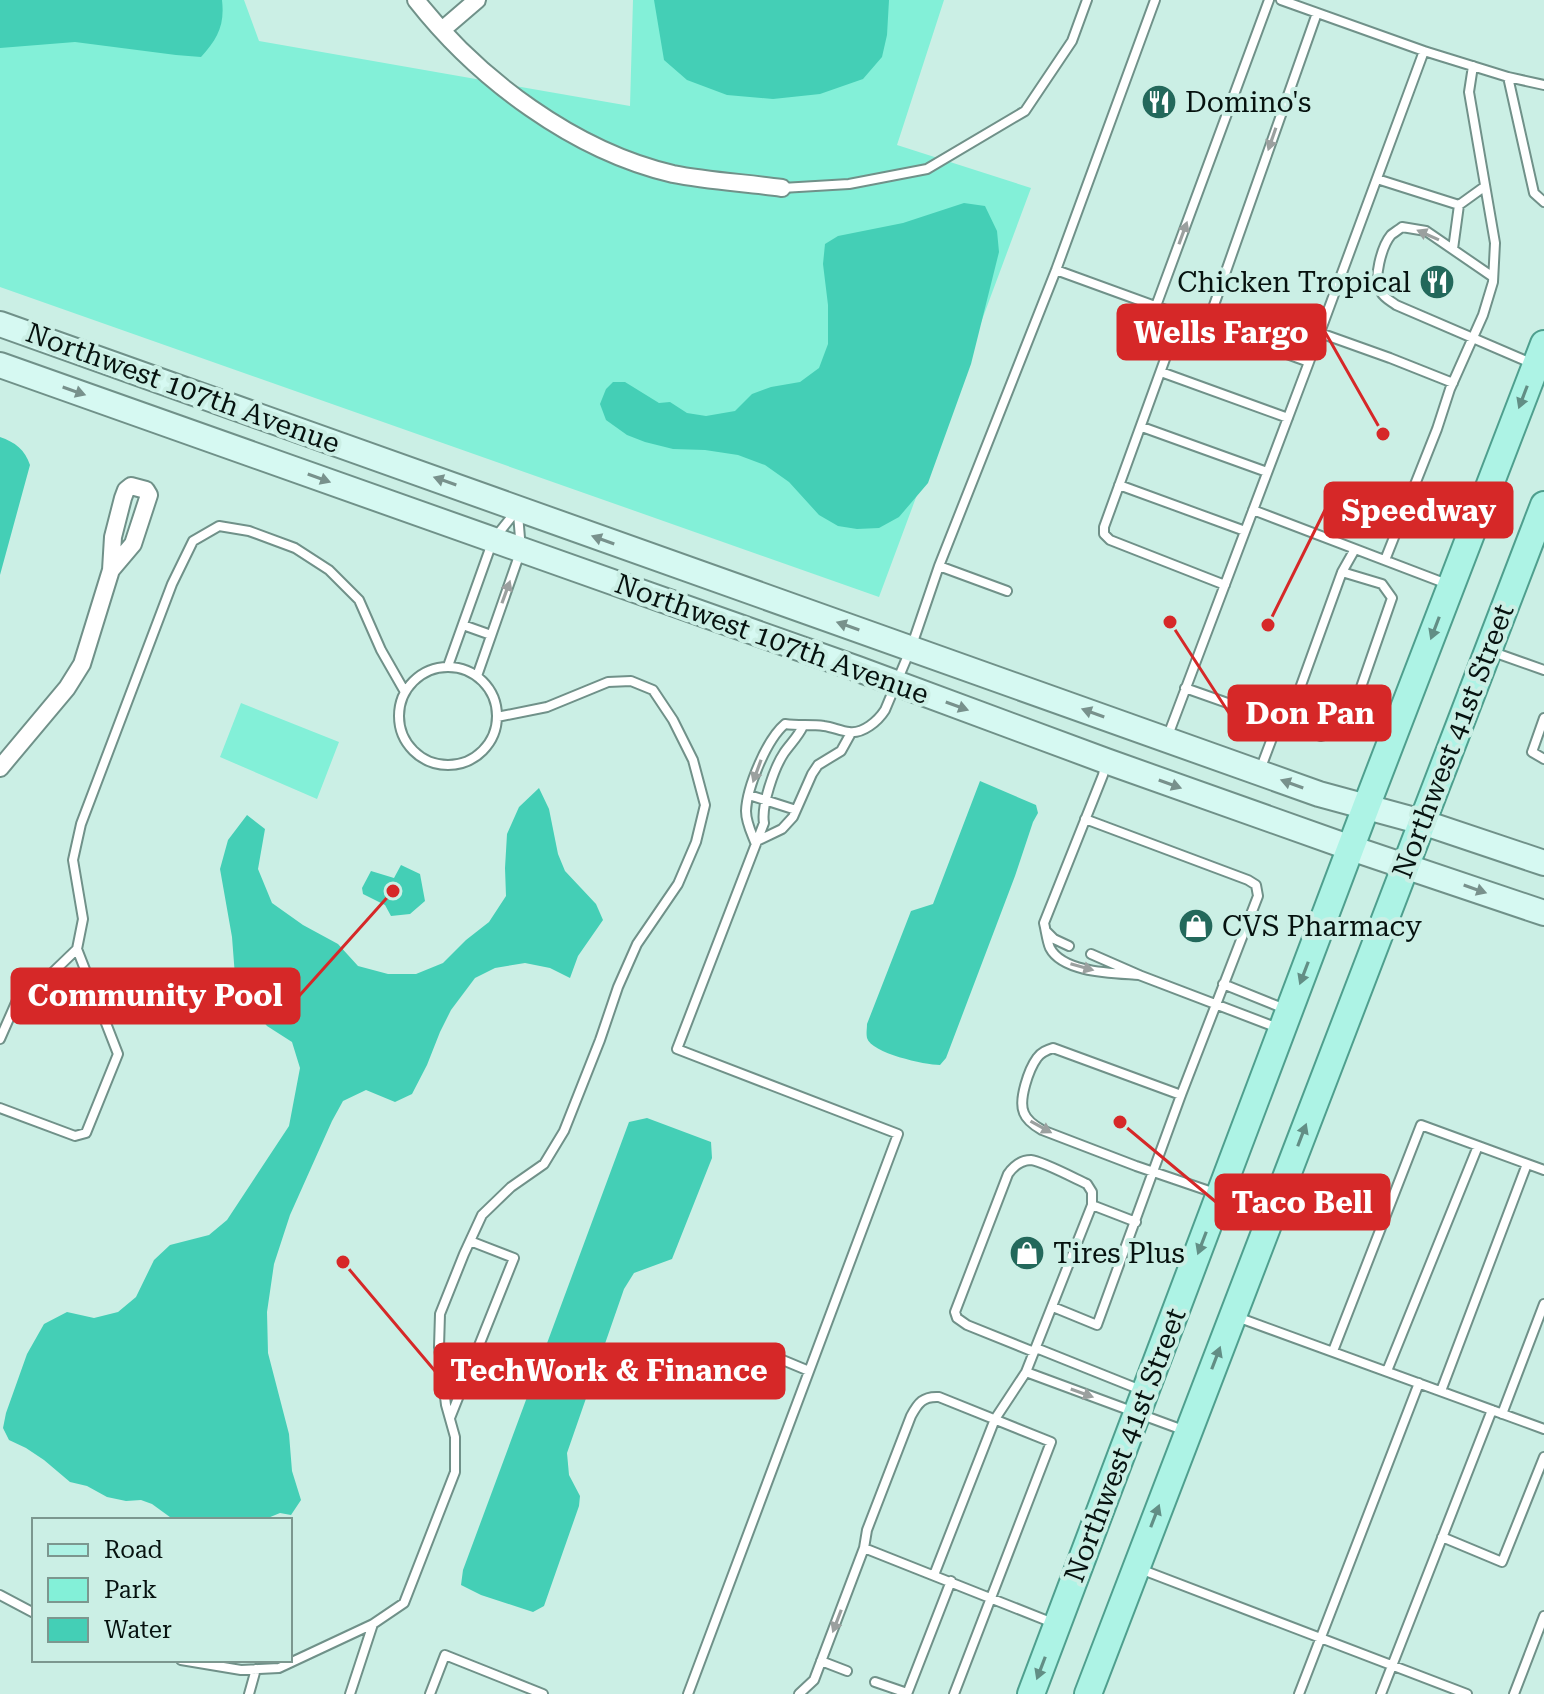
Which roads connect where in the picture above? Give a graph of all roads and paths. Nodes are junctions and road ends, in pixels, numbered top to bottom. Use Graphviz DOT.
graph roads {
  1 [pos="416,0"];
  2 [pos="477,0"];
  3 [pos="1087,0"];
  4 [pos="1155,0"];
  5 [pos="1269,0"];
  6 [pos="1281,0"];
  7 [pos="1317,13"];
  8 [pos="442,30"];
  9 [pos="1424,51"];
  10 [pos="1473,66"];
  11 [pos="1508,77"];
  12 [pos="1544,85"];
  13 [pos="1377,179"];
  14 [pos="1484,187"];
  15 [pos="782,188"];
  16 [pos="1544,202"];
  17 [pos="1459,205"];
  18 [pos="1453,249"];
  19 [pos="1056,270"];
  20 [pos="1493,277"];
  21 [pos="1156,306"];
  22 [pos="1181,315"];
  23 [pos="0,324"];
  24 [pos="1207,325"];
  25 [pos="1320,333"];
  26 [pos="1473,339"];
  27 [pos="1540,354"];
  28 [pos="1309,362"];
  29 [pos="0,365"];
  30 [pos="1161,372"];
  31 [pos="1453,383"];
  32 [pos="1288,418"];
  33 [pos="1142,427"];
  34 [pos="1267,472"];
  35 [pos="1119,485"];
  36 [pos="1544,505"];
  37 [pos="518,509"];
  38 [pos="1253,510"];
  39 [pos="1245,531"];
  40 [pos="493,540"];
  41 [pos="1355,549"];
  42 [pos="521,550"];
  43 [pos="1385,560"];
  44 [pos="939,566"];
  45 [pos="111,570"];
  46 [pos="1342,572"];
  47 [pos="1225,585"];
  48 [pos="1451,585"];
  49 [pos="1007,591"];
  50 [pos="463,625"];
  51 [pos="491,635"];
  52 [pos="911,648"];
  53 [pos="1489,650"];
  54 [pos="448,666"];
  55 [pos="1544,670"];
  56 [pos="477,676"];
  57 [pos="896,683"];
  58 [pos="1185,688"];
  59 [pos="405,692"];
  60 [pos="497,717"];
  61 [pos="1544,718"];
  62 [pos="1287,724"];
  63 [pos="803,726"];
  64 [pos="1542,731"];
  65 [pos="851,733"];
  66 [pos="1167,739"];
  67 [pos="1544,759"];
  68 [pos="1106,761"];
  69 [pos="0,768"];
  70 [pos="1260,772"];
  71 [pos="749,795"];
  72 [pos="766,799"];
  73 [pos="1366,807"];
  74 [pos="796,810"];
  75 [pos="1085,819"];
  76 [pos="1422,822"];
  77 [pos="755,842"];
  78 [pos="1351,848"];
  79 [pos="1544,863"];
  80 [pos="1405,866"];
  81 [pos="1544,913"];
  82 [pos="1046,931"];
  83 [pos="1069,946"];
  84 [pos="77,949"];
  85 [pos="1091,954"];
  86 [pos="1139,975"];
  87 [pos="1223,984"];
  88 [pos="1215,1005"];
  89 [pos="1286,1020"];
  90 [pos="0,1039"];
  91 [pos="1181,1095"];
  92 [pos="0,1108"];
  93 [pos="1478,1146"];
  94 [pos="1527,1164"];
  95 [pos="1544,1170"];
  96 [pos="1154,1173"];
  97 [pos="1220,1194"];
  98 [pos="1092,1205"];
  99 [pos="1136,1222"];
  100 [pos="470,1241"];
  101 [pos="1544,1304"];
  102 [pos="1053,1307"];
  103 [pos="1233,1315"];
  104 [pos="1035,1350"];
  105 [pos="1333,1351"];
  106 [pos="773,1356"];
  107 [pos="809,1371"];
  108 [pos="1387,1371"];
  109 [pos="1026,1372"];
  110 [pos="1419,1383"];
  111 [pos="1441,1391"];
  112 [pos="1142,1402"];
  113 [pos="1492,1410"];
  114 [pos="1502,1414"];
  115 [pos="450,1419"];
  116 [pos="995,1419"];
  117 [pos="1544,1429"];
  118 [pos="1188,1431"];
  119 [pos="1544,1457"];
  120 [pos="1442,1537"];
  121 [pos="864,1548"];
  122 [pos="1136,1568"];
  123 [pos="934,1575"];
  124 [pos="951,1581"];
  125 [pos="0,1595"];
  126 [pos="990,1598"];
  127 [pos="32,1612"];
  128 [pos="1544,1616"];
  129 [pos="373,1624"];
  130 [pos="1058,1624"];
  131 [pos="1321,1638"];
  132 [pos="821,1661"];
  133 [pos="193,1662"];
  134 [pos="292,1662"];
  135 [pos="292,1662"];
  136 [pos="1392,1665"];
  137 [pos="256,1669"];
  138 [pos="847,1671"];
  139 [pos="875,1682"];
  140 [pos="249,1694"];
  141 [pos="350,1694"];
  142 [pos="430,1694"];
  143 [pos="543,1694"];
  144 [pos="688,1694"];
  145 [pos="799,1694"];
  146 [pos="907,1694"];
  147 [pos="954,1694"];
  148 [pos="1031,1694"];
  149 [pos="1088,1694"];
  150 [pos="1299,1694"];
  151 [pos="1381,1694"];
  152 [pos="1467,1694"];
  153 [pos="1514,1694"];
  1 -- 8 [label="street"];
  2 -- 8 [label="street"];
  3 -- 15 [label="lane"];
  4 -- 19 [label="lane"];
  21 -- 5 [label="lane, one-way"];
  6 -- 7 [label="lane"];
  7 -- 9 [label="lane"];
  7 -- 24 [label="lane, one-way"];
  8 -- 15 [label="street"];
  9 -- 10 [label="lane"];
  9 -- 13 [label="lane"];
  10 -- 11 [label="lane"];
  10 -- 14 [label="lane"];
  11 -- 12 [label="lane"];
  11 -- 16 [label="lane"];
  13 -- 17 [label="lane"];
  13 -- 25 [label="lane"];
  14 -- 17 [label="lane"];
  14 -- 20 [label="lane"];
  17 -- 18 [label="lane"];
  18 -- 20 [label="lane"];
  18 -- 26 [label="lane, one-way"];
  19 -- 21 [label="lane"];
  19 -- 44 [label="lane"];
  20 -- 26 [label="lane"];
  21 -- 22 [label="lane"];
  22 -- 24 [label="lane"];
  22 -- 30 [label="lane"];
  37 -- 23 [label="main road, Northwest 107th Avenue, one-way"];
  24 -- 28 [label="lane"];
  25 -- 28 [label="lane"];
  25 -- 31 [label="lane"];
  26 -- 27 [label="lane"];
  26 -- 31 [label="lane"];
  27 -- 48 [label="main road, Northwest 41st Street, one-way"];
  28 -- 32 [label="lane"];
  29 -- 40 [label="main road, Northwest 107th Avenue, one-way"];
  30 -- 32 [label="lane"];
  30 -- 33 [label="lane"];
  31 -- 43 [label="lane"];
  32 -- 34 [label="lane"];
  33 -- 34 [label="lane"];
  33 -- 35 [label="lane"];
  34 -- 38 [label="lane"];
  35 -- 39 [label="lane"];
  35 -- 47 [label="lane"];
  36 -- 53 [label="main road, Northwest 41st Street"];
  37 -- 40 [label="lane"];
  37 -- 42 [label="lane"];
  52 -- 37 [label="main road, Northwest 107th Avenue, one-way"];
  38 -- 39 [label="lane"];
  38 -- 41 [label="lane"];
  39 -- 47 [label="lane"];
  40 -- 42 [label="main road, Northwest 107th Avenue"];
  40 -- 50 [label="lane"];
  41 -- 43 [label="lane"];
  41 -- 46 [label="lane"];
  51 -- 42 [label="lane, one-way"];
  42 -- 57 [label="main road, Northwest 107th Avenue"];
  43 -- 48 [label="lane"];
  44 -- 49 [label="lane"];
  44 -- 52 [label="lane"];
  45 -- 69 [label="street"];
  46 -- 62 [label="lane"];
  46 -- 62 [label="lane"];
  47 -- 58 [label="lane"];
  48 -- 73 [label="main road, Northwest 41st Street, one-way"];
  50 -- 51 [label="lane"];
  50 -- 54 [label="lane"];
  51 -- 56 [label="lane"];
  52 -- 57 [label="lane"];
  66 -- 52 [label="main road, Northwest 107th Avenue, one-way"];
  53 -- 55 [label="lane"];
  53 -- 76 [label="main road, Northwest 41st Street"];
  54 -- 56 [label="lane"];
  54 -- 59 [label="lane"];
  56 -- 60 [label="lane"];
  57 -- 65 [label="lane"];
  57 -- 68 [label="main road, Northwest 107th Avenue, one-way"];
  58 -- 62 [label="lane"];
  58 -- 66 [label="lane"];
  59 -- 60 [label="lane"];
  59 -- 84 [label="lane"];
  60 -- 100 [label="lane"];
  61 -- 64 [label="lane"];
  62 -- 70 [label="lane"];
  63 -- 65 [label="lane"];
  63 -- 71 [label="lane, one-way"];
  63 -- 72 [label="lane"];
  64 -- 67 [label="lane"];
  65 -- 74 [label="lane"];
  66 -- 70 [label="main road, Northwest 107th Avenue"];
  68 -- 75 [label="lane"];
  68 -- 78 [label="main road, Northwest 107th Avenue, one-way"];
  73 -- 70 [label="main road, Northwest 107th Avenue, one-way"];
  71 -- 72 [label="lane"];
  71 -- 77 [label="lane"];
  72 -- 74 [label="lane"];
  72 -- 77 [label="lane"];
  73 -- 76 [label="main road, Northwest 107th Avenue"];
  73 -- 78 [label="main road, Northwest 41st Street"];
  74 -- 77 [label="lane"];
  75 -- 82 [label="lane"];
  75 -- 87 [label="lane"];
  76 -- 79 [label="main road, Northwest 107th Avenue"];
  76 -- 80 [label="main road, Northwest 41st Street"];
  77 -- 107 [label="lane"];
  78 -- 80 [label="main road, Northwest 107th Avenue"];
  78 -- 89 [label="main road, Northwest 41st Street, one-way"];
  80 -- 81 [label="main road, Northwest 107th Avenue, one-way"];
  103 -- 80 [label="main road, Northwest 41st Street, one-way"];
  82 -- 83 [label="lane"];
  82 -- 86 [label="lane, one-way"];
  84 -- 90 [label="lane"];
  84 -- 92 [label="lane"];
  85 -- 86 [label="lane"];
  86 -- 88 [label="lane"];
  87 -- 88 [label="lane"];
  87 -- 89 [label="lane"];
  88 -- 89 [label="lane"];
  88 -- 91 [label="lane"];
  89 -- 97 [label="main road, Northwest 41st Street"];
  91 -- 96 [label="lane"];
  91 -- 96 [label="lane, one-way"];
  93 -- 94 [label="lane"];
  93 -- 105 [label="lane"];
  93 -- 108 [label="lane"];
  94 -- 95 [label="lane"];
  94 -- 111 [label="lane"];
  96 -- 97 [label="lane"];
  96 -- 99 [label="lane"];
  97 -- 112 [label="main road, Northwest 41st Street, one-way"];
  98 -- 99 [label="lane"];
  98 -- 102 [label="lane"];
  98 -- 104 [label="lane"];
  99 -- 102 [label="lane"];
  100 -- 115 [label="lane"];
  100 -- 115 [label="lane"];
  101 -- 114 [label="lane"];
  102 -- 104 [label="lane"];
  103 -- 105 [label="lane"];
  118 -- 103 [label="main road, Northwest 41st Street, one-way"];
  104 -- 109 [label="lane"];
  104 -- 112 [label="lane"];
  105 -- 108 [label="lane"];
  106 -- 107 [label="lane"];
  107 -- 144 [label="lane"];
  108 -- 110 [label="lane"];
  109 -- 112 [label="lane, one-way"];
  109 -- 116 [label="lane"];
  110 -- 111 [label="lane"];
  110 -- 131 [label="lane"];
  111 -- 113 [label="lane"];
  112 -- 118 [label="lane"];
  112 -- 130 [label="main road, Northwest 41st Street"];
  113 -- 114 [label="lane"];
  113 -- 120 [label="lane"];
  114 -- 117 [label="lane"];
  115 -- 129 [label="lane"];
  116 -- 121 [label="lane"];
  116 -- 123 [label="lane"];
  116 -- 126 [label="lane"];
  122 -- 118 [label="main road, Northwest 41st Street, one-way"];
  119 -- 120 [label="lane"];
  120 -- 136 [label="lane"];
  121 -- 123 [label="lane"];
  121 -- 132 [label="lane, one-way"];
  122 -- 131 [label="lane"];
  122 -- 149 [label="main road, Northwest 41st Street"];
  123 -- 124 [label="lane"];
  124 -- 126 [label="lane"];
  124 -- 146 [label="lane"];
  125 -- 127 [label="lane"];
  126 -- 130 [label="lane"];
  126 -- 147 [label="lane"];
  128 -- 153 [label="lane"];
  129 -- 135 [label="lane"];
  129 -- 141 [label="lane"];
  130 -- 148 [label="main road, Northwest 41st Street, one-way"];
  131 -- 136 [label="lane"];
  131 -- 150 [label="lane"];
  132 -- 138 [label="lane"];
  132 -- 145 [label="lane"];
  133 -- 137 [label="lane"];
  134 -- 137 [label="lane"];
  136 -- 151 [label="lane"];
  136 -- 152 [label="lane"];
  137 -- 140 [label="lane"];
  139 -- 146 [label="lane"];
  142 -- 143 [label="lane"];
}
